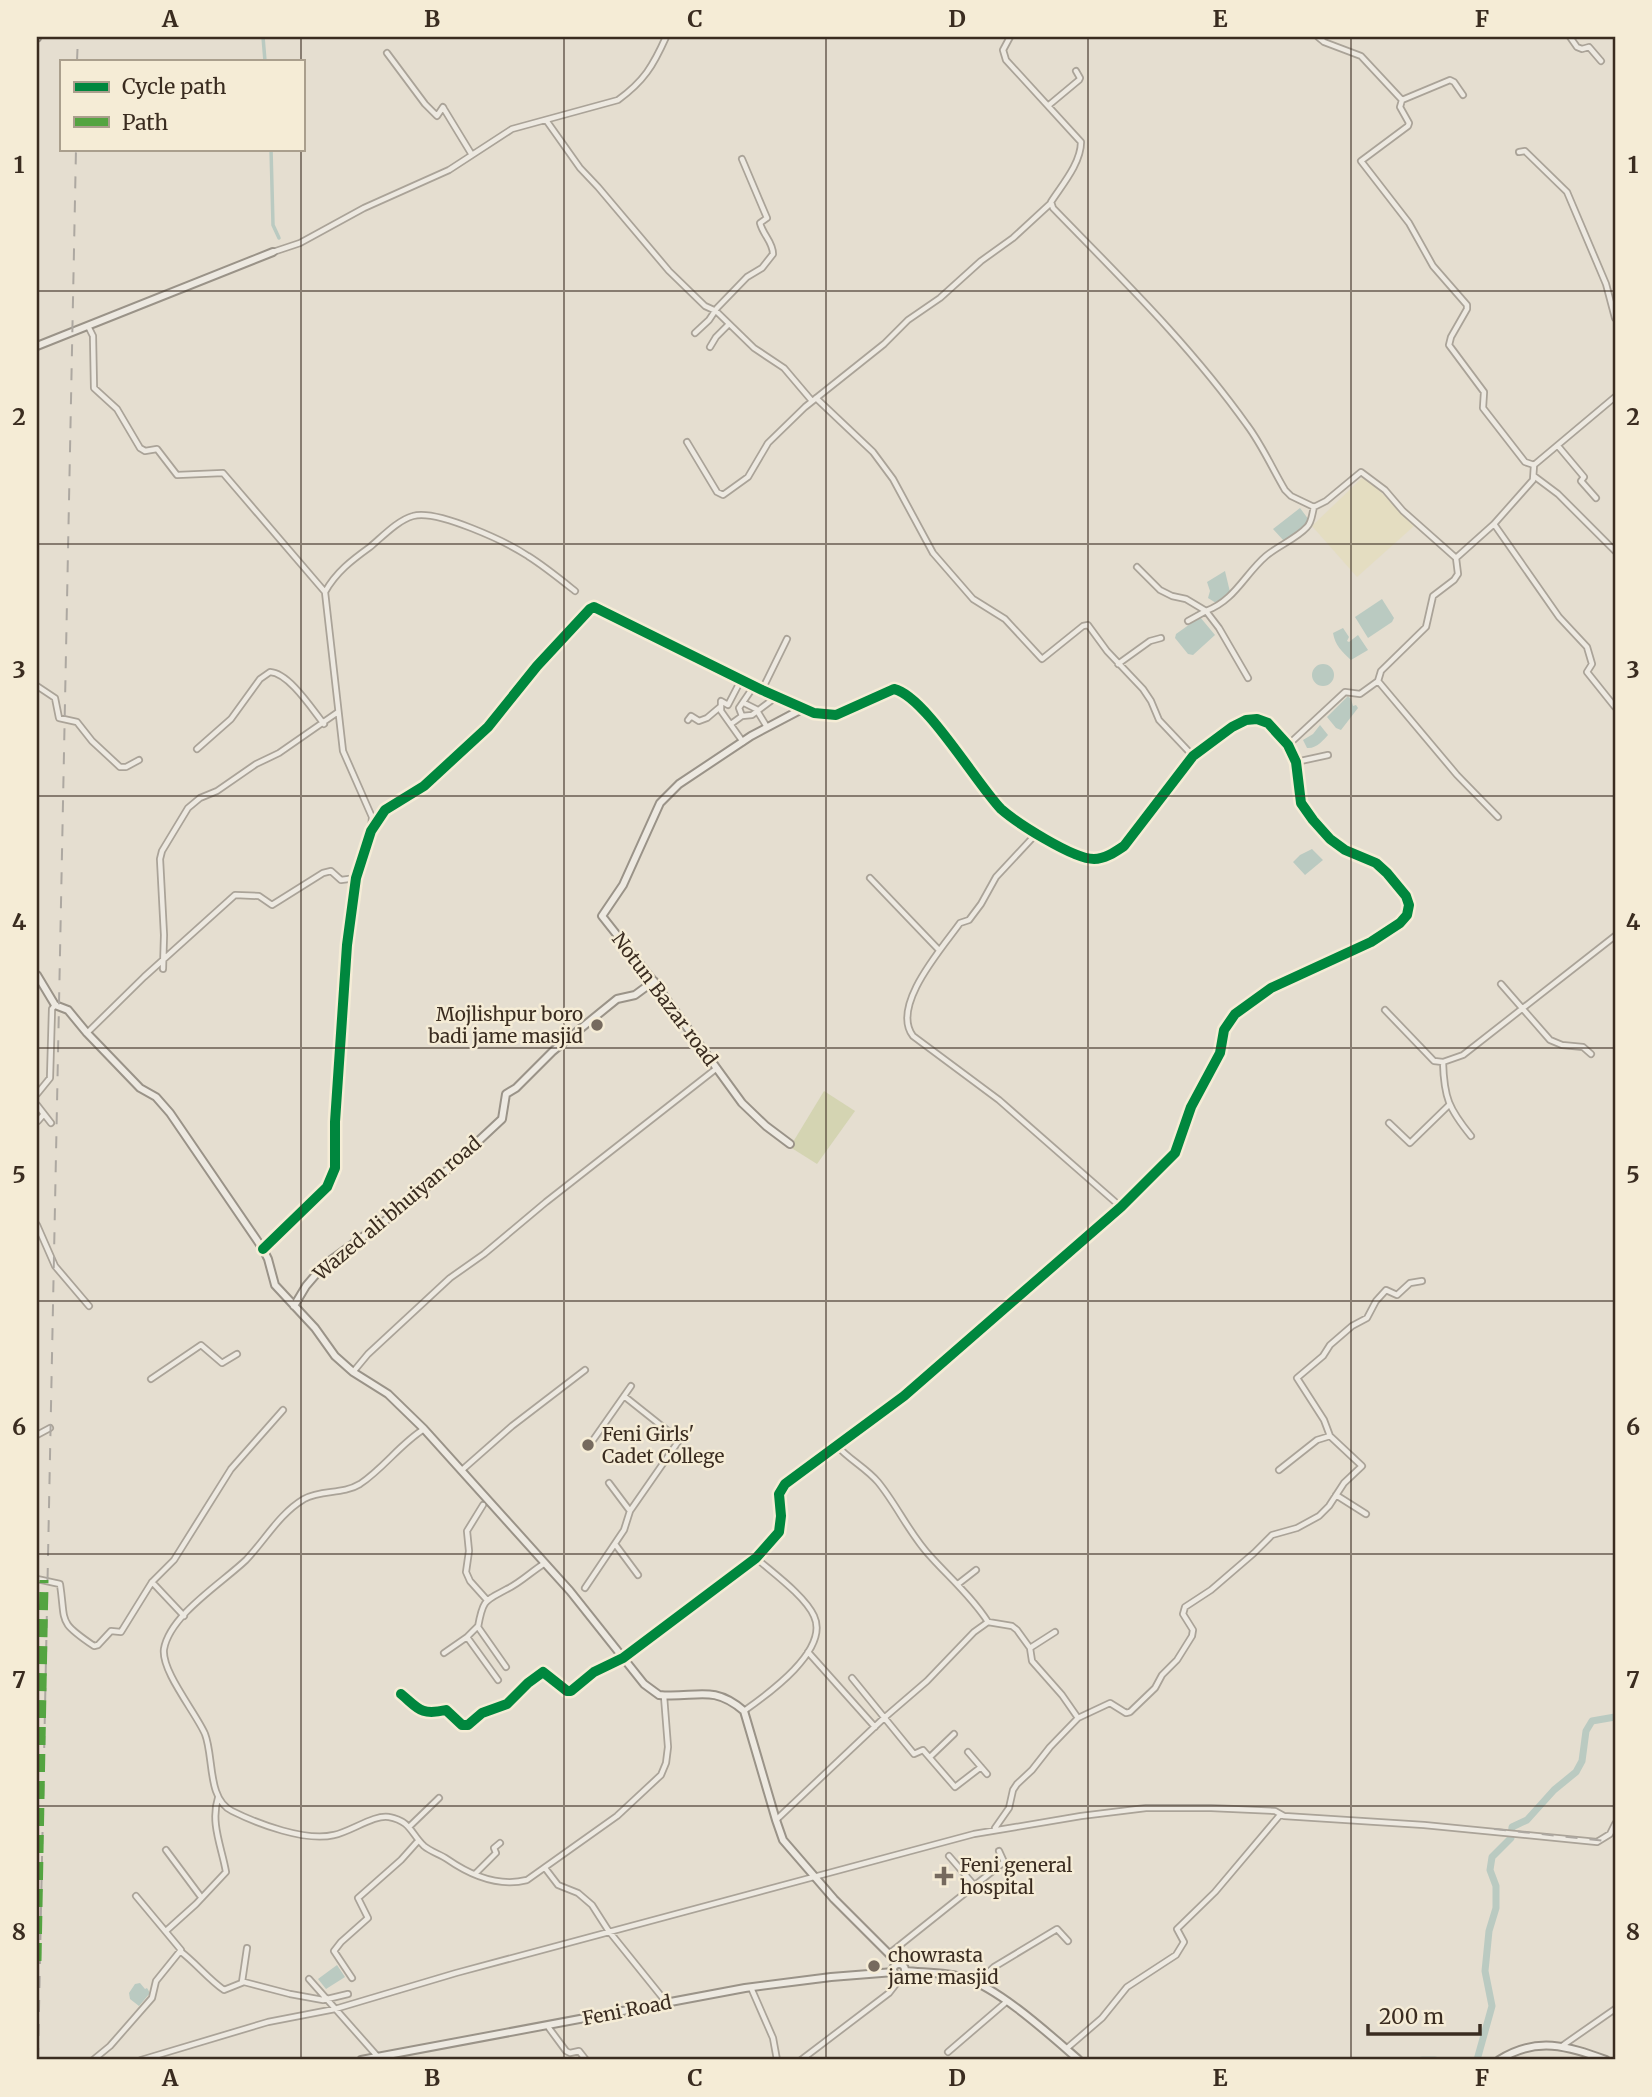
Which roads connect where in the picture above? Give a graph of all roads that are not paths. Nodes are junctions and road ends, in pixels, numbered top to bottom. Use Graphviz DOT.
graph roads {
  1 [pos="666,37"];
  2 [pos="1010,37"];
  3 [pos="1318,37"];
  4 [pos="1570,37"];
  5 [pos="387,53"];
  6 [pos="1601,61"];
  7 [pos="1076,71"];
  8 [pos="1463,95"];
  9 [pos="1402,100"];
  10 [pos="1049,105"];
  11 [pos="545,120"];
  12 [pos="1519,152"];
  13 [pos="472,155"];
  14 [pos="741,159"];
  15 [pos="1051,202"];
  16 [pos="273,252"];
  17 [pos="716,311"];
  18 [pos="1615,318"];
  19 [pos="729,324"];
  20 [pos="88,326"];
  21 [pos="695,333"];
  22 [pos="37,346"];
  23 [pos="710,347"];
  24 [pos="1615,397"];
  25 [pos="814,400"];
  26 [pos="687,442"];
  27 [pos="1558,446"];
  28 [pos="1534,465"];
  29 [pos="1533,475"];
  30 [pos="1596,498"];
  31 [pos="1314,507"];
  32 [pos="1494,524"];
  33 [pos="1615,551"];
  34 [pos="1456,558"];
  35 [pos="1137,567"];
  36 [pos="575,591"];
  37 [pos="325,592"];
  38 [pos="1206,611"];
  39 [pos="1188,621"];
  40 [pos="1161,638"];
  41 [pos="787,639"];
  42 [pos="1118,664"];
  43 [pos="1248,678"];
  44 [pos="741,680"];
  45 [pos="1378,681"];
  46 [pos="37,686"];
  47 [pos="754,686"];
  48 [pos="762,690"];
  49 [pos="776,697"];
  50 [pos="744,703"];
  51 [pos="1615,706"];
  52 [pos="721,707"];
  53 [pos="802,709"];
  54 [pos="757,711"];
  55 [pos="339,712"];
  56 [pos="741,716"];
  57 [pos="688,720"];
  58 [pos="324,724"];
  59 [pos="732,724"];
  60 [pos="767,727"];
  61 [pos="743,742"];
  62 [pos="1288,745"];
  63 [pos="197,749"];
  64 [pos="1328,755"];
  65 [pos="1193,756"];
  66 [pos="139,760"];
  67 [pos="1296,762"];
  68 [pos="1498,817"];
  69 [pos="371,831"];
  70 [pos="1037,833"];
  71 [pos="356,878"];
  72 [pos="870,878"];
  73 [pos="1615,936"];
  74 [pos="939,949"];
  75 [pos="162,961"];
  76 [pos="163,969"];
  77 [pos="37,975"];
  78 [pos="654,981"];
  79 [pos="1500,984"];
  80 [pos="55,1005"];
  81 [pos="1522,1008"];
  82 [pos="1385,1010"];
  83 [pos="87,1033"];
  84 [pos="1591,1054"];
  85 [pos="1443,1062"];
  86 [pos="717,1068"];
  87 [pos="37,1094"];
  88 [pos="37,1105"];
  89 [pos="1448,1106"];
  90 [pos="44,1114"];
  91 [pos="38,1121"];
  92 [pos="51,1123"];
  93 [pos="1388,1123"];
  94 [pos="1471,1136"];
  95 [pos="790,1144"];
  96 [pos="1121,1207"];
  97 [pos="37,1225"];
  98 [pos="263,1249"];
  99 [pos="1422,1281"];
  100 [pos="89,1306"];
  101 [pos="294,1306"];
  102 [pos="237,1354"];
  103 [pos="585,1370"];
  104 [pos="353,1372"];
  105 [pos="151,1379"];
  106 [pos="631,1386"];
  107 [pos="624,1396"];
  108 [pos="283,1410"];
  109 [pos="50,1428"];
  110 [pos="424,1429"];
  111 [pos="37,1435"];
  112 [pos="1330,1436"];
  113 [pos="591,1443"];
  114 [pos="837,1446"];
  115 [pos="462,1470"];
  116 [pos="1279,1470"];
  117 [pos="609,1483"];
  118 [pos="1336,1495"];
  119 [pos="483,1505"];
  120 [pos="630,1511"];
  121 [pos="1366,1514"];
  122 [pos="615,1544"];
  123 [pos="756,1558"];
  124 [pos="545,1563"];
  125 [pos="976,1570"];
  126 [pos="638,1575"];
  127 [pos="37,1579"];
  128 [pos="152,1582"];
  129 [pos="958,1584"];
  130 [pos="584,1588"];
  131 [pos="487,1601"];
  132 [pos="184,1616"];
  133 [pos="988,1622"];
  134 [pos="478,1625"];
  135 [pos="1055,1632"];
  136 [pos="467,1637"];
  137 [pos="1030,1648"];
  138 [pos="808,1652"];
  139 [pos="444,1653"];
  140 [pos="623,1658"];
  141 [pos="506,1667"];
  142 [pos="852,1678"];
  143 [pos="498,1680"];
  144 [pos="401,1694"];
  145 [pos="664,1696"];
  146 [pos="744,1711"];
  147 [pos="884,1718"];
  148 [pos="1078,1718"];
  149 [pos="875,1727"];
  150 [pos="954,1734"];
  151 [pos="968,1752"];
  152 [pos="930,1757"];
  153 [pos="981,1767"];
  154 [pos="987,1774"];
  155 [pos="219,1798"];
  156 [pos="439,1798"];
  157 [pos="1279,1815"];
  158 [pos="776,1820"];
  159 [pos="1615,1824"];
  160 [pos="409,1827"];
  161 [pos="994,1829"];
  162 [pos="418,1841"];
  163 [pos="500,1843"];
  164 [pos="166,1850"];
  165 [pos="999,1851"];
  166 [pos="949,1856"];
  167 [pos="545,1868"];
  168 [pos="474,1875"];
  169 [pos="814,1875"];
  170 [pos="974,1885"];
  171 [pos="136,1896"];
  172 [pos="201,1897"];
  173 [pos="166,1931"];
  174 [pos="611,1933"];
  175 [pos="1068,1941"];
  176 [pos="247,1948"];
  177 [pos="180,1951"];
  178 [pos="890,1953"];
  179 [pos="901,1973"];
  180 [pos="352,1978"];
  181 [pos="309,1979"];
  182 [pos="968,1979"];
  183 [pos="242,1982"];
  184 [pos="752,1990"];
  185 [pos="348,1994"];
  186 [pos="327,2000"];
  187 [pos="667,2003"];
  188 [pos="1005,2003"];
  189 [pos="335,2009"];
  190 [pos="1615,2009"];
  191 [pos="549,2028"];
  192 [pos="1562,2046"];
  193 [pos="1066,2049"];
  194 [pos="948,2052"];
  195 [pos="381,2059"];
  196 [pos="93,2060"];
  197 [pos="141,2060"];
  198 [pos="361,2060"];
  199 [pos="586,2060"];
  200 [pos="777,2060"];
  201 [pos="801,2060"];
  202 [pos="1077,2060"];
  203 [pos="1499,2060"];
  204 [pos="1606,2060"];
  1 -- 11 [label="street"];
  2 -- 10 [label="street"];
  3 -- 9 [label="street"];
  4 -- 6 [label="street"];
  5 -- 13 [label="street"];
  7 -- 10 [label="street"];
  8 -- 9 [label="street"];
  9 -- 28 [label="street"];
  10 -- 15 [label="street"];
  11 -- 13 [label="street"];
  11 -- 17 [label="street"];
  12 -- 18 [label="street"];
  13 -- 16 [label="street"];
  14 -- 17 [label="street"];
  15 -- 25 [label="street"];
  15 -- 31 [label="street"];
  16 -- 20 [label="main road"];
  17 -- 19 [label="street"];
  17 -- 21 [label="street"];
  19 -- 23 [label="street"];
  19 -- 25 [label="street"];
  20 -- 22 [label="main road"];
  20 -- 37 [label="street"];
  24 -- 27 [label="street"];
  25 -- 26 [label="street"];
  25 -- 42 [label="street"];
  27 -- 28 [label="street"];
  27 -- 30 [label="street"];
  28 -- 29 [label="street"];
  29 -- 32 [label="street"];
  29 -- 33 [label="street"];
  31 -- 34 [label="street"];
  31 -- 38 [label="street"];
  32 -- 34 [label="street"];
  32 -- 51 [label="street"];
  34 -- 45 [label="street"];
  35 -- 38 [label="street"];
  36 -- 37 [label="street"];
  37 -- 55 [label="street"];
  38 -- 39 [label="street"];
  38 -- 43 [label="street"];
  40 -- 42 [label="street"];
  41 -- 48 [label="street"];
  42 -- 65 [label="street"];
  44 -- 47 [label="street"];
  44 -- 52 [label="street"];
  44 -- 69 [label="street"];
  45 -- 62 [label="street"];
  45 -- 68 [label="street"];
  46 -- 66 [label="street"];
  47 -- 48 [label="street"];
  47 -- 50 [label="street"];
  48 -- 49 [label="street"];
  49 -- 53 [label="street"];
  49 -- 54 [label="street"];
  50 -- 54 [label="street"];
  50 -- 56 [label="street"];
  52 -- 57 [label="street"];
  52 -- 59 [label="street"];
  53 -- 60 [label="main road, Notun Bazar road"];
  53 -- 70 [label="street"];
  54 -- 56 [label="street"];
  54 -- 60 [label="street"];
  55 -- 58 [label="street"];
  55 -- 69 [label="street"];
  56 -- 59 [label="street"];
  58 -- 63 [label="street"];
  58 -- 75 [label="street"];
  59 -- 61 [label="street"];
  60 -- 61 [label="main road, Notun Bazar road"];
  61 -- 78 [label="main road, Notun Bazar road"];
  62 -- 65 [label="street"];
  62 -- 67 [label="street"];
  64 -- 67 [label="street"];
  65 -- 70 [label="street"];
  67 -- 96 [label="street"];
  69 -- 71 [label="street"];
  70 -- 74 [label="street"];
  71 -- 75 [label="street"];
  71 -- 98 [label="street"];
  72 -- 74 [label="street"];
  73 -- 81 [label="street"];
  74 -- 96 [label="street"];
  75 -- 76 [label="street"];
  75 -- 83 [label="street"];
  77 -- 80 [label="main road"];
  78 -- 86 [label="main road, Notun Bazar road"];
  78 -- 101 [label="main road, Wazed ali bhuiyan road"];
  79 -- 81 [label="street"];
  80 -- 83 [label="main road"];
  80 -- 87 [label="street"];
  81 -- 84 [label="street"];
  81 -- 85 [label="street"];
  82 -- 85 [label="street"];
  83 -- 98 [label="main road"];
  85 -- 89 [label="street"];
  86 -- 95 [label="main road, Notun Bazar road"];
  86 -- 104 [label="street"];
  88 -- 90 [label="street"];
  89 -- 93 [label="street"];
  89 -- 94 [label="street"];
  90 -- 91 [label="street"];
  90 -- 92 [label="street"];
  96 -- 114 [label="street"];
  97 -- 100 [label="street"];
  98 -- 101 [label="main road"];
  99 -- 112 [label="street"];
  101 -- 104 [label="main road"];
  102 -- 105 [label="street"];
  103 -- 115 [label="street"];
  104 -- 110 [label="main road"];
  106 -- 107 [label="street"];
  107 -- 113 [label="street"];
  107 -- 120 [label="street"];
  108 -- 128 [label="street"];
  109 -- 111 [label="street"];
  110 -- 115 [label="main road"];
  110 -- 132 [label="street"];
  112 -- 116 [label="street"];
  112 -- 118 [label="street"];
  114 -- 123 [label="street"];
  114 -- 129 [label="street"];
  115 -- 124 [label="main road"];
  117 -- 120 [label="street"];
  118 -- 121 [label="street"];
  118 -- 148 [label="street"];
  119 -- 131 [label="street"];
  120 -- 122 [label="street"];
  122 -- 126 [label="street"];
  122 -- 130 [label="street"];
  123 -- 138 [label="street"];
  123 -- 140 [label="street"];
  124 -- 131 [label="street"];
  124 -- 140 [label="main road"];
  125 -- 129 [label="street"];
  127 -- 128 [label="street"];
  128 -- 132 [label="street"];
  129 -- 133 [label="street"];
  131 -- 134 [label="street"];
  132 -- 155 [label="street"];
  133 -- 137 [label="street"];
  133 -- 147 [label="street"];
  134 -- 136 [label="street"];
  134 -- 141 [label="street"];
  135 -- 137 [label="street"];
  136 -- 139 [label="street"];
  136 -- 143 [label="street"];
  137 -- 148 [label="street"];
  138 -- 146 [label="street"];
  138 -- 149 [label="street"];
  140 -- 144 [label="street"];
  140 -- 145 [label="main road"];
  142 -- 147 [label="street"];
  145 -- 146 [label="main road"];
  145 -- 167 [label="street"];
  146 -- 158 [label="main road"];
  147 -- 149 [label="street"];
  147 -- 152 [label="street"];
  148 -- 161 [label="street"];
  149 -- 158 [label="street"];
  150 -- 152 [label="street"];
  151 -- 153 [label="street"];
  152 -- 153 [label="street"];
  153 -- 154 [label="street"];
  155 -- 160 [label="street"];
  155 -- 172 [label="street"];
  156 -- 160 [label="street"];
  157 -- 159 [label="street"];
  157 -- 161 [label="street"];
  157 -- 193 [label="street"];
  158 -- 169 [label="main road"];
  160 -- 162 [label="street"];
  161 -- 169 [label="street"];
  162 -- 168 [label="street"];
  162 -- 180 [label="street"];
  163 -- 168 [label="street"];
  164 -- 172 [label="street"];
  165 -- 170 [label="street"];
  166 -- 170 [label="street"];
  167 -- 168 [label="street"];
  167 -- 174 [label="street"];
  169 -- 174 [label="street"];
  169 -- 178 [label="main road"];
  170 -- 178 [label="street"];
  171 -- 173 [label="street"];
  172 -- 173 [label="street"];
  173 -- 177 [label="street"];
  174 -- 187 [label="street"];
  174 -- 189 [label="street"];
  175 -- 182 [label="street"];
  176 -- 183 [label="street"];
  177 -- 183 [label="street"];
  177 -- 196 [label="street"];
  178 -- 179 [label="main road"];
  179 -- 182 [label="main road, Feni Road"];
  179 -- 184 [label="main road"];
  179 -- 187 [label="main road, Feni Road"];
  179 -- 188 [label="main road"];
  179 -- 201 [label="street"];
  181 -- 186 [label="street"];
  182 -- 193 [label="main road, Feni Road"];
  183 -- 186 [label="street"];
  184 -- 191 [label="main road"];
  184 -- 200 [label="street"];
  185 -- 186 [label="street"];
  186 -- 189 [label="street"];
  187 -- 195 [label="main road, Feni Road"];
  188 -- 194 [label="street"];
  188 -- 202 [label="main road"];
  189 -- 195 [label="street"];
  189 -- 197 [label="street"];
  190 -- 192 [label="street"];
  191 -- 195 [label="main road"];
  191 -- 199 [label="street"];
  192 -- 203 [label="main road"];
  192 -- 204 [label="main road"];
  193 -- 202 [label="main road, Feni Road"];
  195 -- 198 [label="main road, Feni Road"];
}
